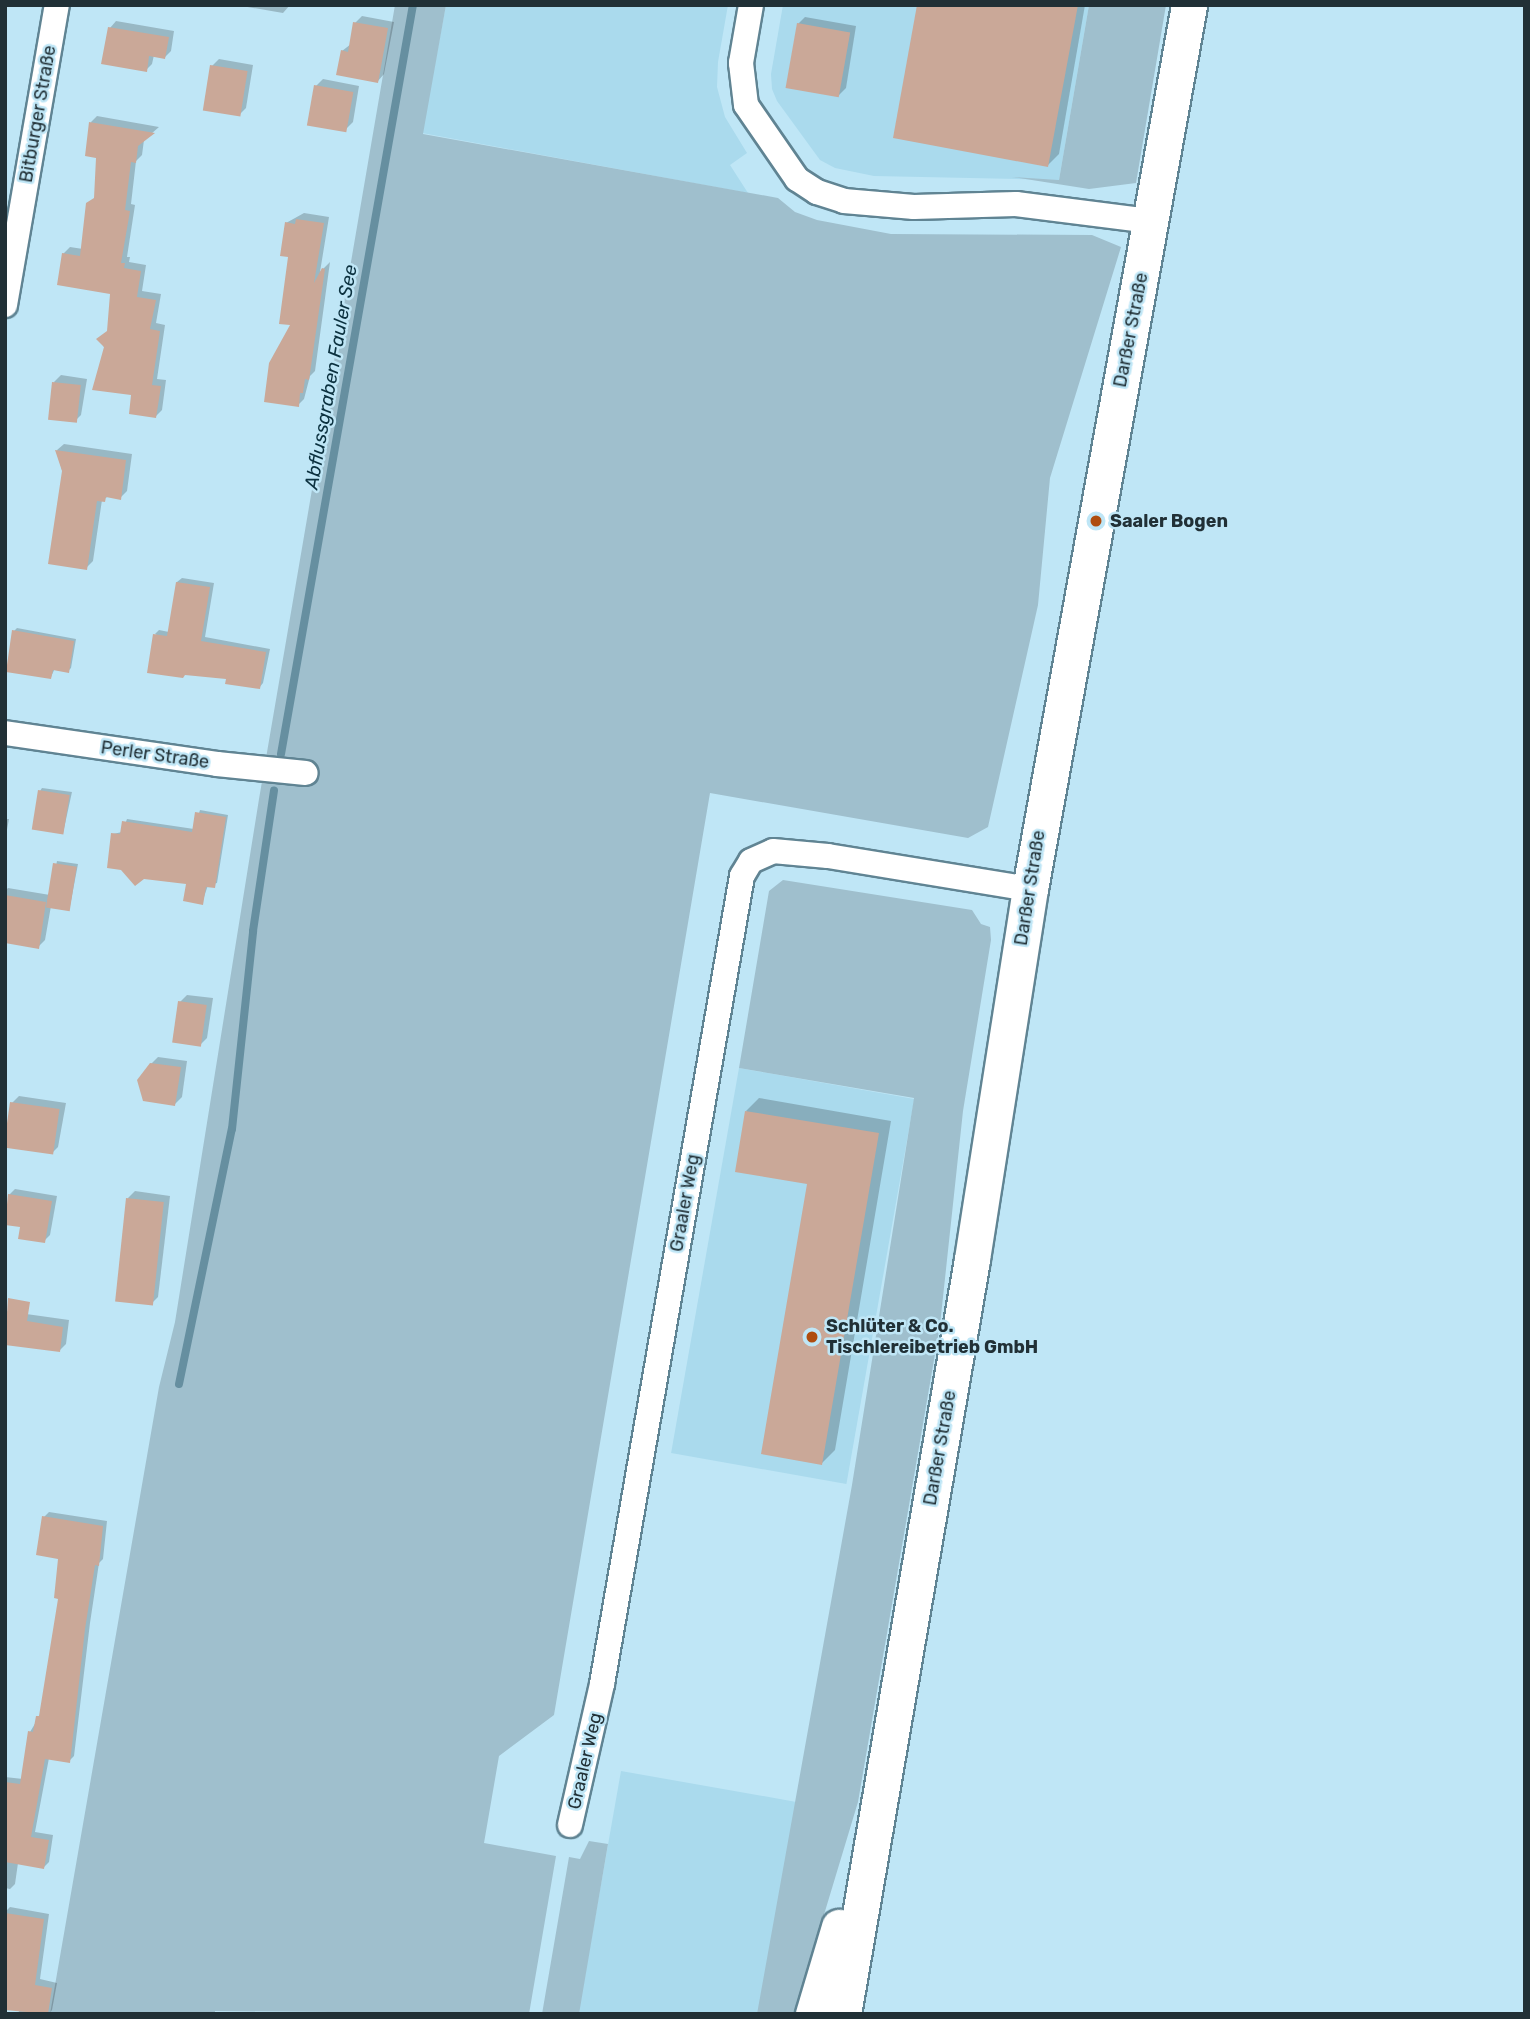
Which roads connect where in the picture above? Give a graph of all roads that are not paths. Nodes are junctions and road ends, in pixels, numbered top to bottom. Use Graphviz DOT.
graph roads {
  1 [pos="57,5"];
  2 [pos="751,5"];
  3 [pos="1189,5"];
  4 [pos="1151,221"];
  5 [pos="5,305"];
  6 [pos="5,733"];
  7 [pos="306,773"];
  8 [pos="1030,889"];
  9 [pos="886,1773"];
  10 [pos="570,1825"];
  11 [pos="813,2014"];
  12 [pos="843,2014"];
  1 -- 5 [label="street, Bitburger Straße"];
  2 -- 4 [label="street"];
  3 -- 4 [label="main road, Darßer Straße"];
  4 -- 8 [label="main road, Darßer Straße"];
  6 -- 7 [label="street, Perler Straße"];
  8 -- 9 [label="main road, Darßer Straße"];
  8 -- 10 [label="street, Graaler Weg"];
  9 -- 11 [label="main road, Darßer Straße"];
  9 -- 12 [label="main road, Darßer Straße"];
}
